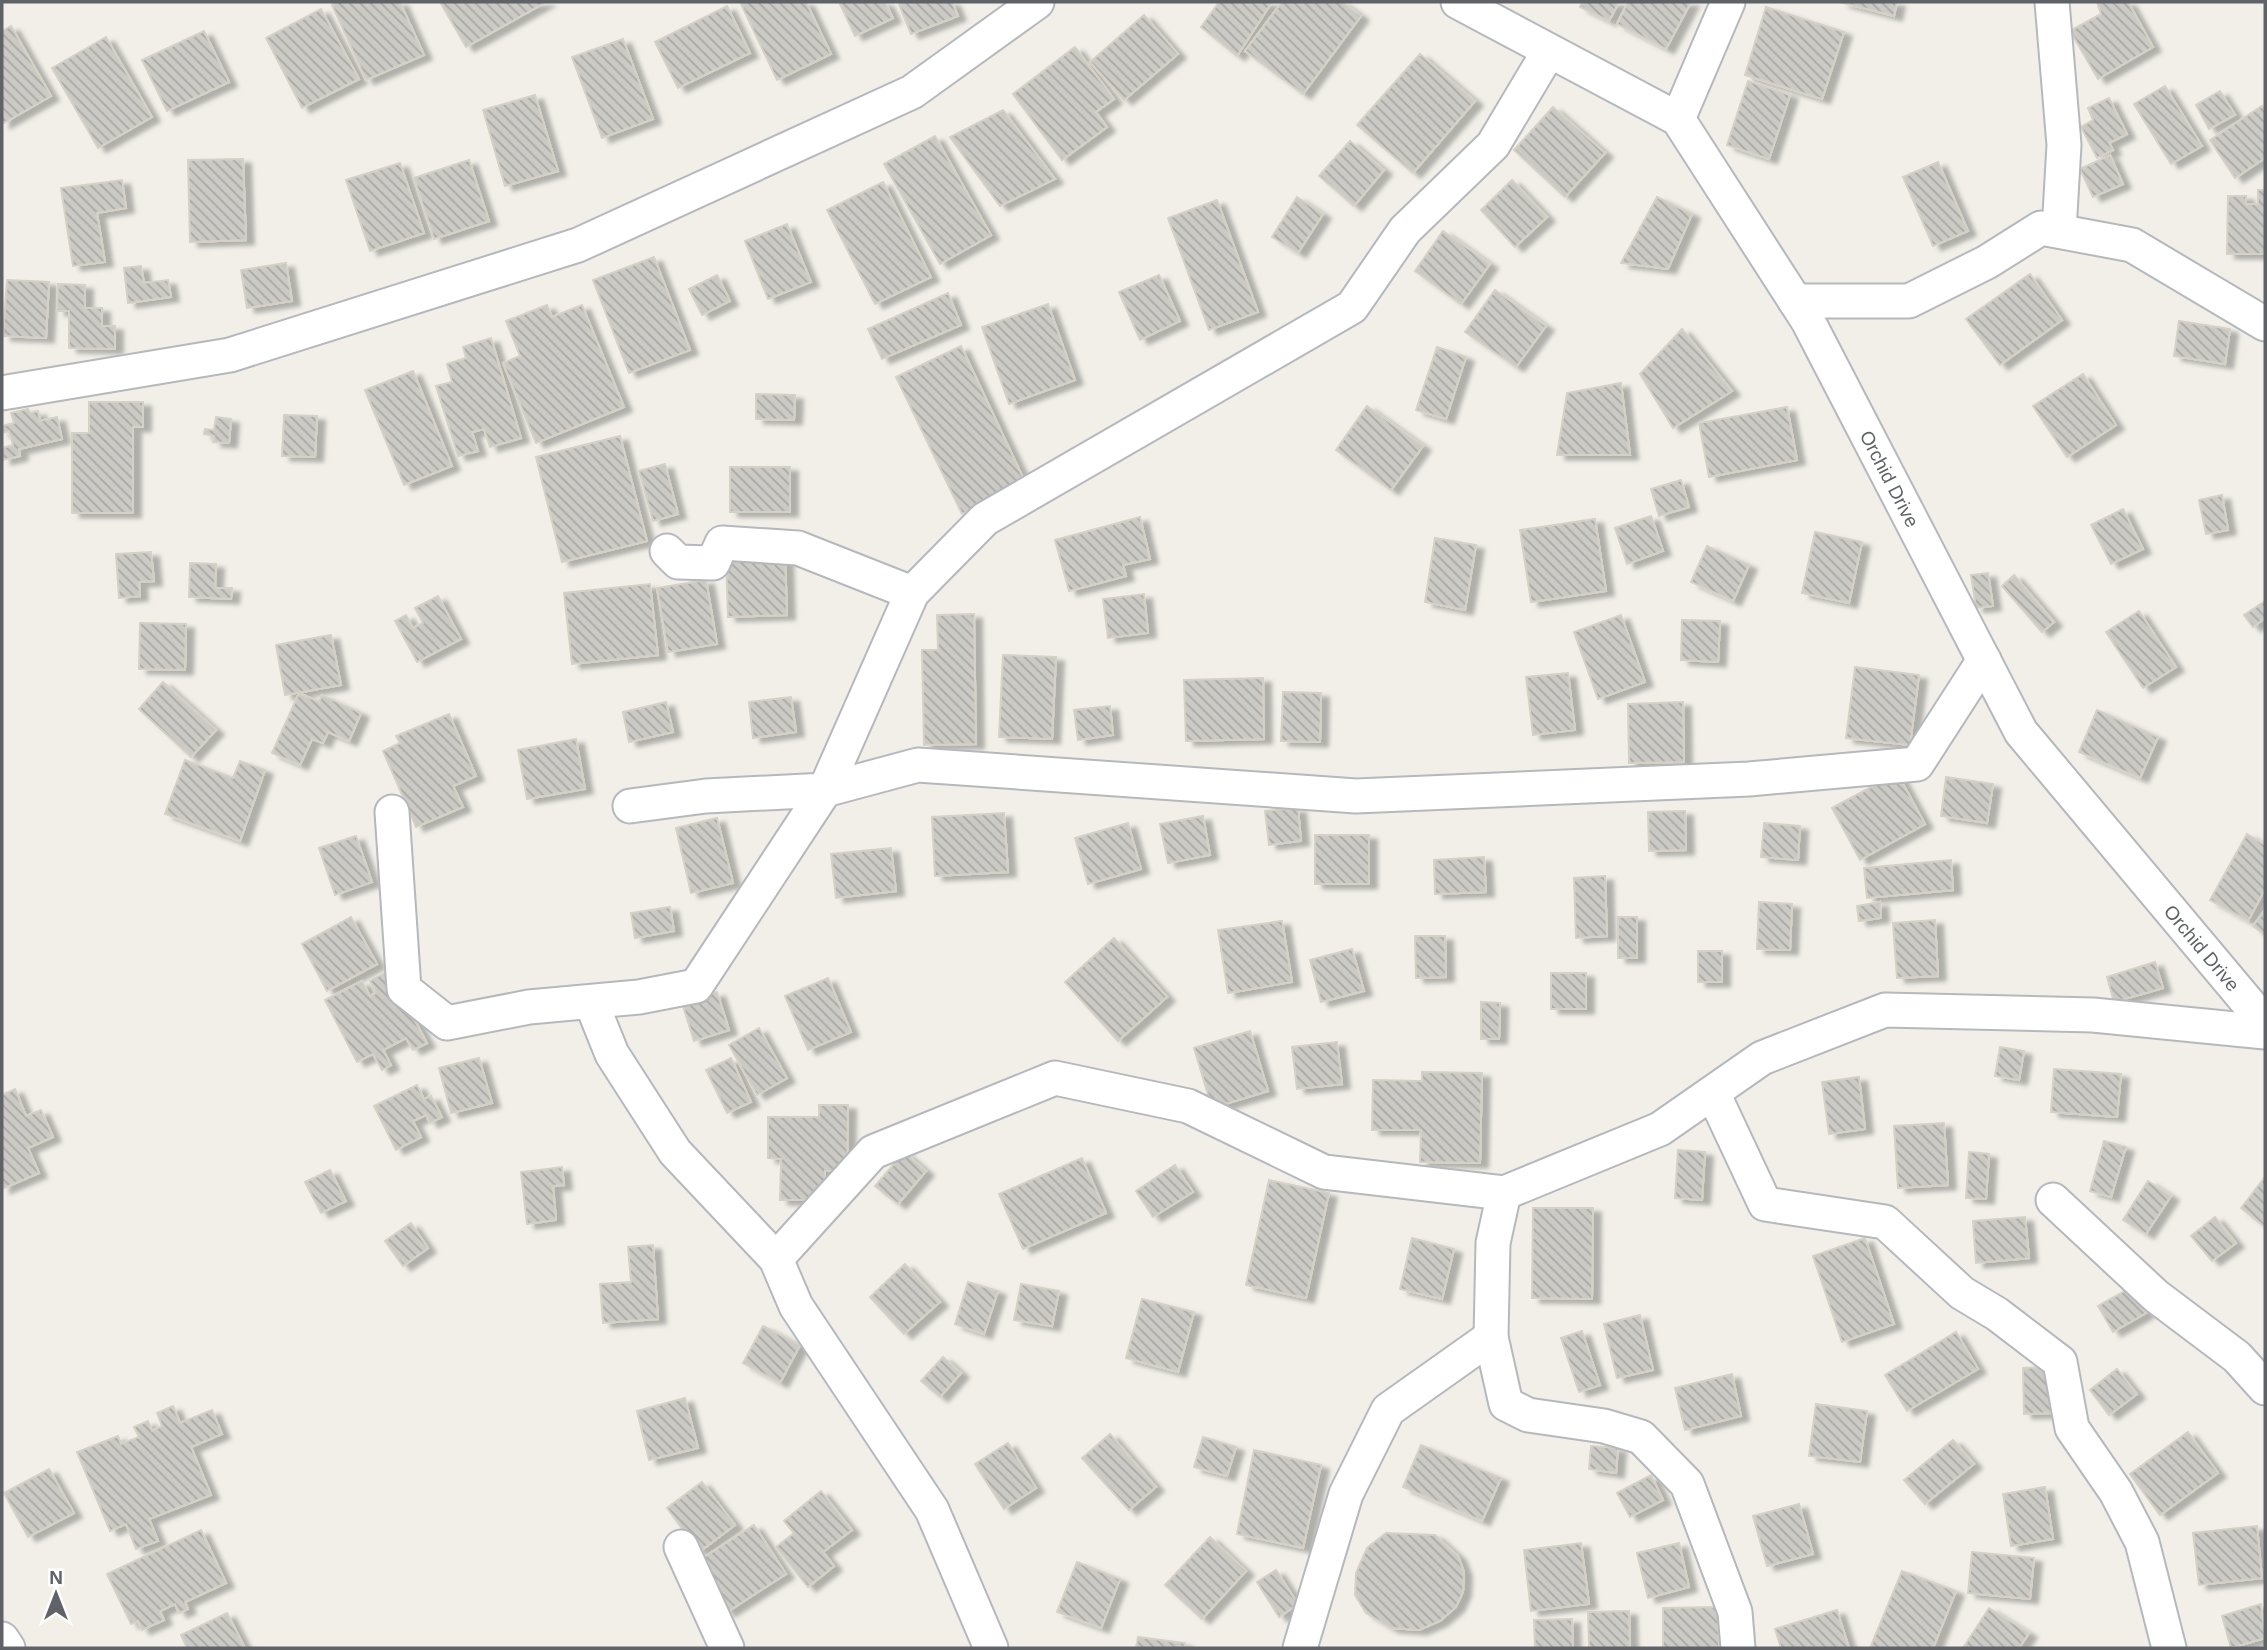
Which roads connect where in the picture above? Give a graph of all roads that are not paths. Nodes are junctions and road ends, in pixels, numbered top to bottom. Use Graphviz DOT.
graph roads {
  1 [pos="1037,2"];
  2 [pos="1458,2"];
  3 [pos="1728,2"];
  4 [pos="2052,2"];
  5 [pos="1549,51"];
  6 [pos="1678,119"];
  7 [pos="2059,231"];
  8 [pos="1795,301"];
  9 [pos="2265,324"];
  10 [pos="2,393"];
  11 [pos="667,551"];
  12 [pos="912,593"];
  13 [pos="1984,660"];
  14 [pos="825,790"];
  15 [pos="630,806"];
  16 [pos="392,812"];
  17 [pos="591,1002"];
  18 [pos="2265,1023"];
  19 [pos="2265,1032"];
  20 [pos="1713,1093"];
  21 [pos="1504,1193"];
  22 [pos="2053,1200"];
  23 [pos="776,1259"];
  24 [pos="1490,1337"];
  25 [pos="2265,1388"];
  26 [pos="681,1547"];
  27 [pos="2,1639"];
  28 [pos="8,1648"];
  29 [pos="727,1648"];
  30 [pos="991,1648"];
  31 [pos="1300,1648"];
  32 [pos="1738,1648"];
  33 [pos="2169,1648"];
  1 -- 10 [label="street"];
  2 -- 5 [label="street, Orchid Drive"];
  3 -- 6 [label="street"];
  4 -- 7 [label="street"];
  5 -- 6 [label="street, Orchid Drive"];
  5 -- 12 [label="street"];
  6 -- 8 [label="street, Orchid Drive"];
  7 -- 8 [label="street"];
  7 -- 9 [label="street"];
  8 -- 13 [label="street, Orchid Drive"];
  11 -- 12 [label="street"];
  12 -- 14 [label="street"];
  13 -- 14 [label="street"];
  13 -- 18 [label="street, Orchid Drive"];
  14 -- 15 [label="street"];
  14 -- 17 [label="street"];
  16 -- 17 [label="street"];
  17 -- 23 [label="street"];
  19 -- 20 [label="street"];
  20 -- 21 [label="street"];
  20 -- 33 [label="street"];
  21 -- 23 [label="street"];
  21 -- 24 [label="street"];
  22 -- 25 [label="street"];
  23 -- 30 [label="street"];
  24 -- 31 [label="street"];
  24 -- 32 [label="street"];
  26 -- 29 [label="street"];
  27 -- 28 [label="street"];
}
